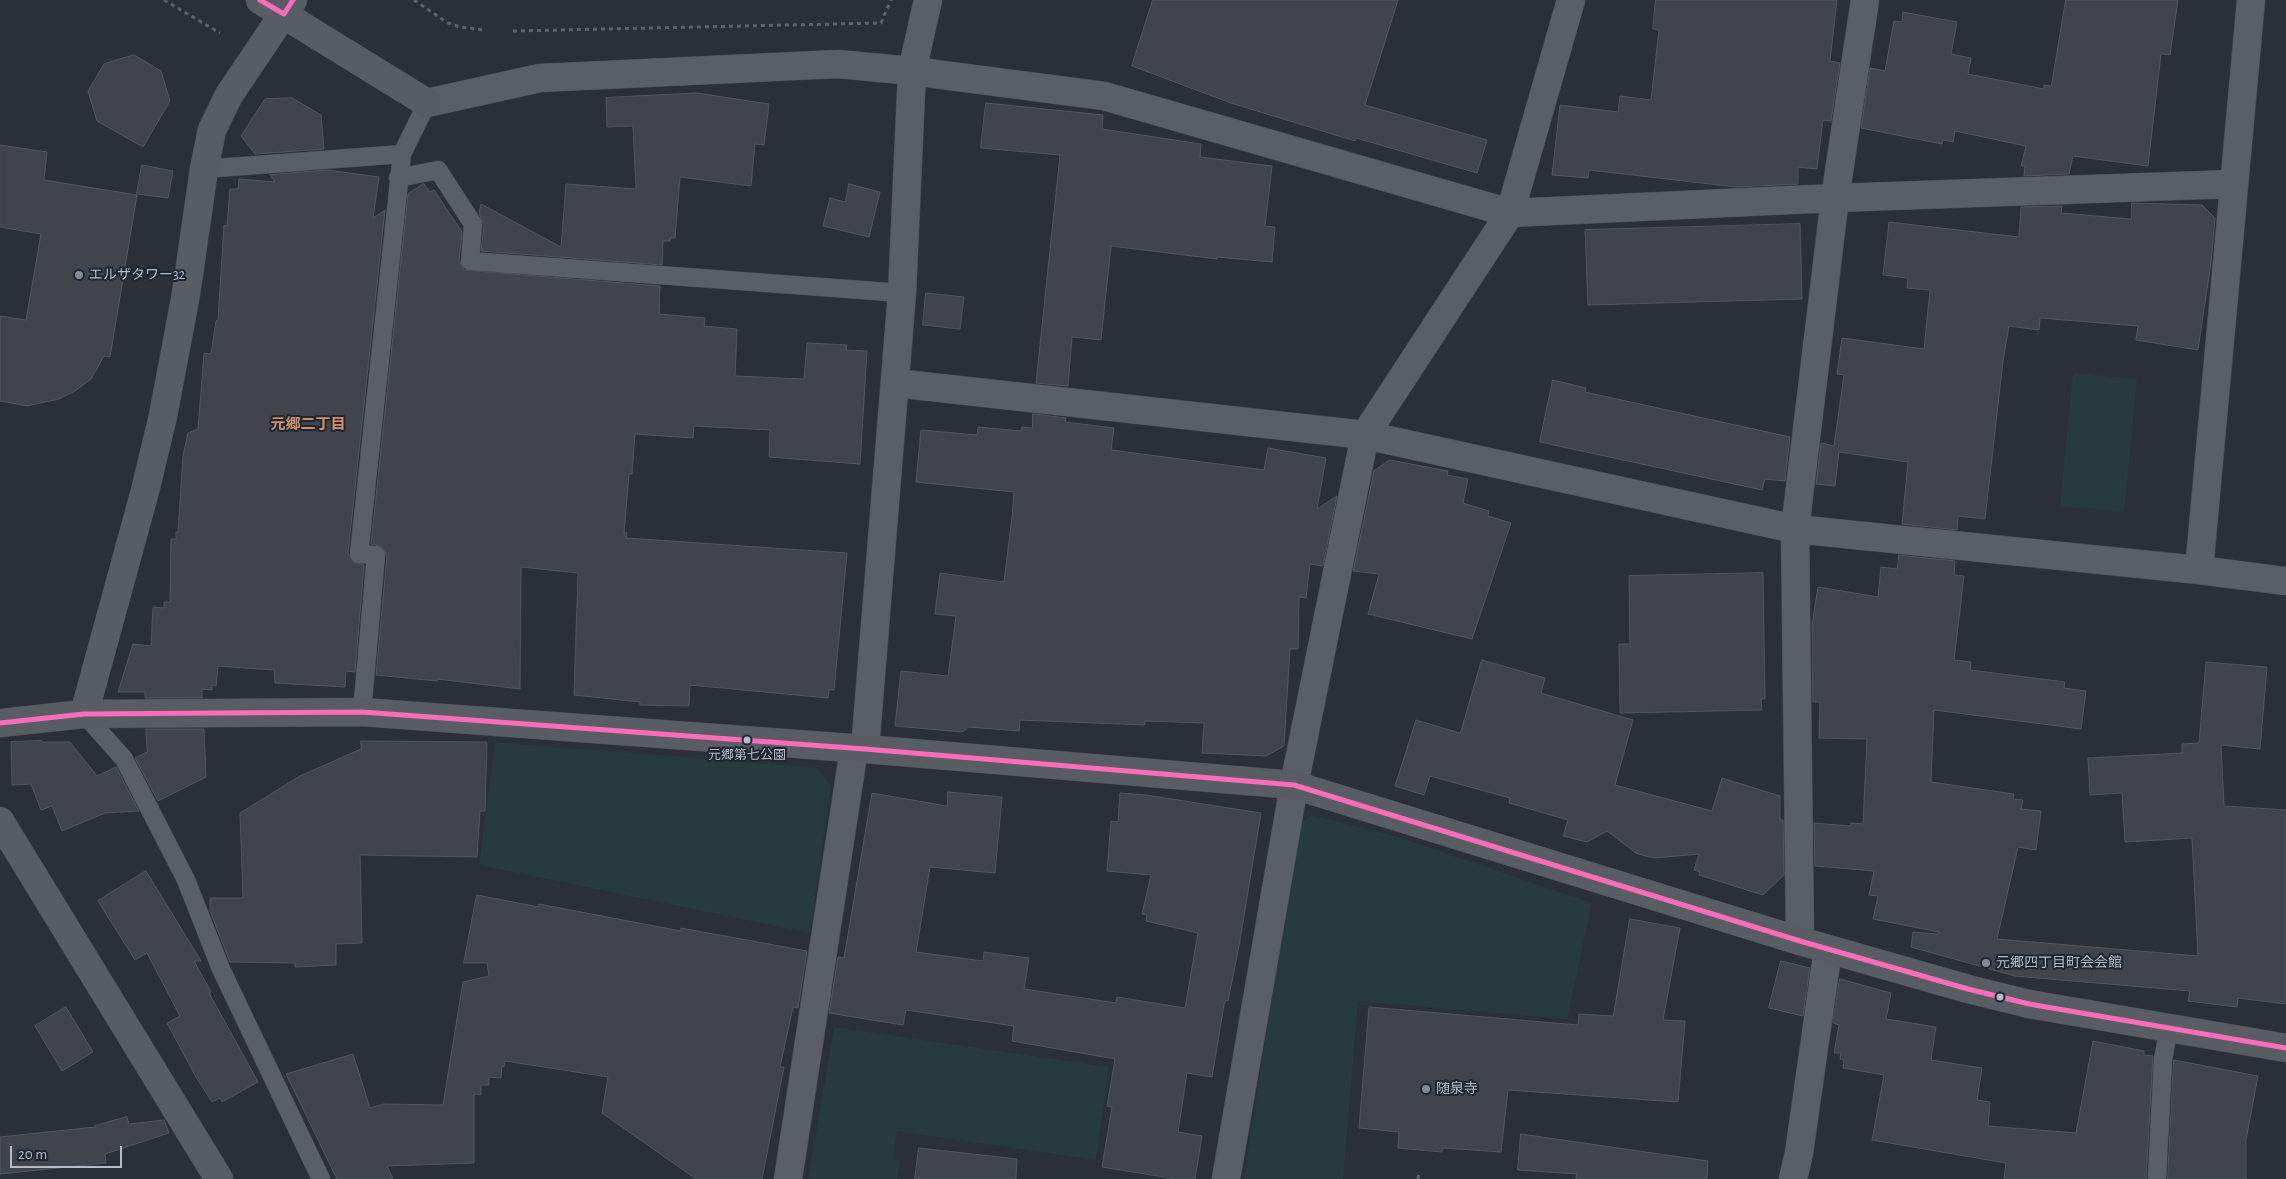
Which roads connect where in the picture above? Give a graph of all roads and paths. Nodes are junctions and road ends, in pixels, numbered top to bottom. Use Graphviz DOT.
graph roads {
  1 [pos="164,0"];
  2 [pos="260,0"];
  3 [pos="414,0"];
  4 [pos="891,0"];
  5 [pos="928,0"];
  6 [pos="1571,0"];
  7 [pos="1865,0"];
  8 [pos="2251,0"];
  9 [pos="288,7"];
  10 [pos="484,30"];
  11 [pos="514,30"];
  12 [pos="220,33"];
  13 [pos="912,70"];
  14 [pos="427,103"];
  15 [pos="402,154"];
  16 [pos="204,169"];
  17 [pos="398,178"];
  18 [pos="2233,184"];
  19 [pos="1835,198"];
  20 [pos="1510,213"];
  21 [pos="902,293"];
  22 [pos="895,383"];
  23 [pos="1365,435"];
  24 [pos="1795,529"];
  25 [pos="2199,570"];
  26 [pos="2286,581"];
  27 [pos="362,712"];
  28 [pos="84,714"];
  29 [pos="0,723"];
  30 [pos="860,749"];
  31 [pos="1294,785"];
  32 [pos="0,821"];
  33 [pos="1800,940"];
  34 [pos="1828,949"];
  35 [pos="2169,1028"];
  36 [pos="2286,1048"];
  37 [pos="1418,1173"];
  38 [pos="218,1179"];
  39 [pos="321,1179"];
  40 [pos="788,1179"];
  41 [pos="1226,1179"];
  42 [pos="1418,1179"];
  43 [pos="1793,1179"];
  44 [pos="2157,1179"];
  1 -- 12 [label="path"];
  2 -- 9 [label="street"];
  3 -- 10 [label="path"];
  4 -- 11 [label="path"];
  5 -- 13 [label="street"];
  6 -- 20 [label="street"];
  7 -- 19 [label="street"];
  8 -- 18 [label="street"];
  9 -- 14 [label="street"];
  9 -- 16 [label="street"];
  13 -- 14 [label="street"];
  13 -- 20 [label="street"];
  13 -- 21 [label="street"];
  14 -- 15 [label="lane"];
  15 -- 16 [label="lane"];
  15 -- 17 [label="lane"];
  16 -- 28 [label="street"];
  17 -- 21 [label="lane"];
  17 -- 27 [label="lane"];
  18 -- 19 [label="street"];
  18 -- 25 [label="street"];
  19 -- 20 [label="street"];
  19 -- 24 [label="street"];
  20 -- 23 [label="street"];
  21 -- 22 [label="street"];
  22 -- 23 [label="street"];
  22 -- 30 [label="street"];
  23 -- 24 [label="street"];
  23 -- 31 [label="street"];
  24 -- 25 [label="street"];
  24 -- 33 [label="street"];
  25 -- 26 [label="street"];
  27 -- 28 [label="street"];
  27 -- 30 [label="street"];
  28 -- 29 [label="street"];
  28 -- 39 [label="lane"];
  30 -- 31 [label="street"];
  30 -- 40 [label="street"];
  31 -- 33 [label="street"];
  31 -- 41 [label="street"];
  32 -- 38 [label="street"];
  33 -- 34 [label="street"];
  34 -- 35 [label="street"];
  34 -- 43 [label="street"];
  35 -- 36 [label="street"];
  35 -- 44 [label="lane"];
  37 -- 42 [label="path"];
}
